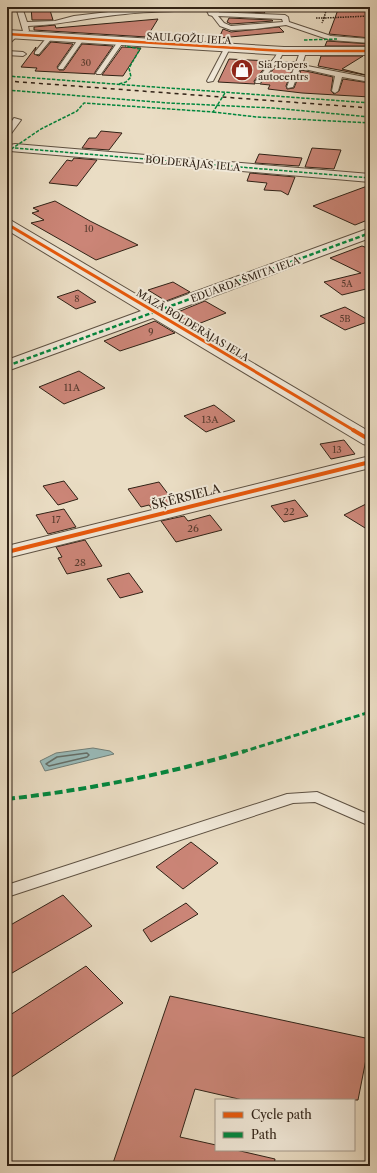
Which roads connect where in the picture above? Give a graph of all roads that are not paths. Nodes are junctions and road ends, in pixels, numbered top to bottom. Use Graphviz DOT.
graph roads {
  1 [pos="19,7"];
  2 [pos="212,9"];
  3 [pos="286,23"];
  4 [pos="18,32"];
  5 [pos="50,37"];
  6 [pos="81,39"];
  7 [pos="121,41"];
  8 [pos="370,41"];
  9 [pos="7,44"];
  10 [pos="227,48"];
  11 [pos="281,51"];
  12 [pos="370,51"];
  13 [pos="303,52"];
  14 [pos="7,53"];
  15 [pos="37,53"];
  16 [pos="23,54"];
  17 [pos="299,66"];
  18 [pos="61,68"];
  19 [pos="100,73"];
  20 [pos="339,74"];
  21 [pos="370,80"];
  22 [pos="210,82"];
  23 [pos="258,82"];
  24 [pos="290,87"];
  25 [pos="335,91"];
  26 [pos="17,120"];
  27 [pos="7,133"];
  28 [pos="11,148"];
  29 [pos="370,178"];
  30 [pos="7,224"];
  31 [pos="370,233"];
  32 [pos="155,312"];
  33 [pos="7,366"];
  34 [pos="370,440"];
  35 [pos="370,462"];
  36 [pos="7,552"];
  37 [pos="370,821"];
  38 [pos="7,891"];
  1 -- 4 [label="lane"];
  2 -- 3 [label="lane"];
  2 -- 3 [label="lane"];
  2 -- 4 [label="lane"];
  3 -- 8 [label="lane"];
  4 -- 5 [label="street, SAULGOŽU IELA"];
  4 -- 9 [label="lane"];
  5 -- 6 [label="street, SAULGOŽU IELA"];
  5 -- 15 [label="lane"];
  6 -- 7 [label="street, SAULGOŽU IELA"];
  6 -- 18 [label="lane"];
  7 -- 10 [label="street, SAULGOŽU IELA"];
  7 -- 19 [label="lane"];
  10 -- 11 [label="street, SAULGOŽU IELA"];
  10 -- 22 [label="lane"];
  11 -- 13 [label="street, SAULGOŽU IELA"];
  11 -- 23 [label="lane"];
  12 -- 13 [label="street, SAULGOŽU IELA"];
  13 -- 17 [label="lane"];
  14 -- 16 [label="lane"];
  17 -- 20 [label="lane"];
  17 -- 24 [label="lane"];
  20 -- 21 [label="lane"];
  20 -- 25 [label="lane"];
  26 -- 27 [label="lane"];
  28 -- 29 [label="street, BOLDERĀJAS IELA"];
  30 -- 32 [label="street, MAZĀ BOLDERĀJAS IELA"];
  31 -- 32 [label="street, EDUARDA ŠMITA IELA"];
  32 -- 33 [label="street, EDUARDA ŠMITA IELA"];
  32 -- 34 [label="street, MAZĀ BOLDERĀJAS IELA"];
  35 -- 36 [label="street, ŠĶĒRSIELA"];
  37 -- 38 [label="lane"];
}
